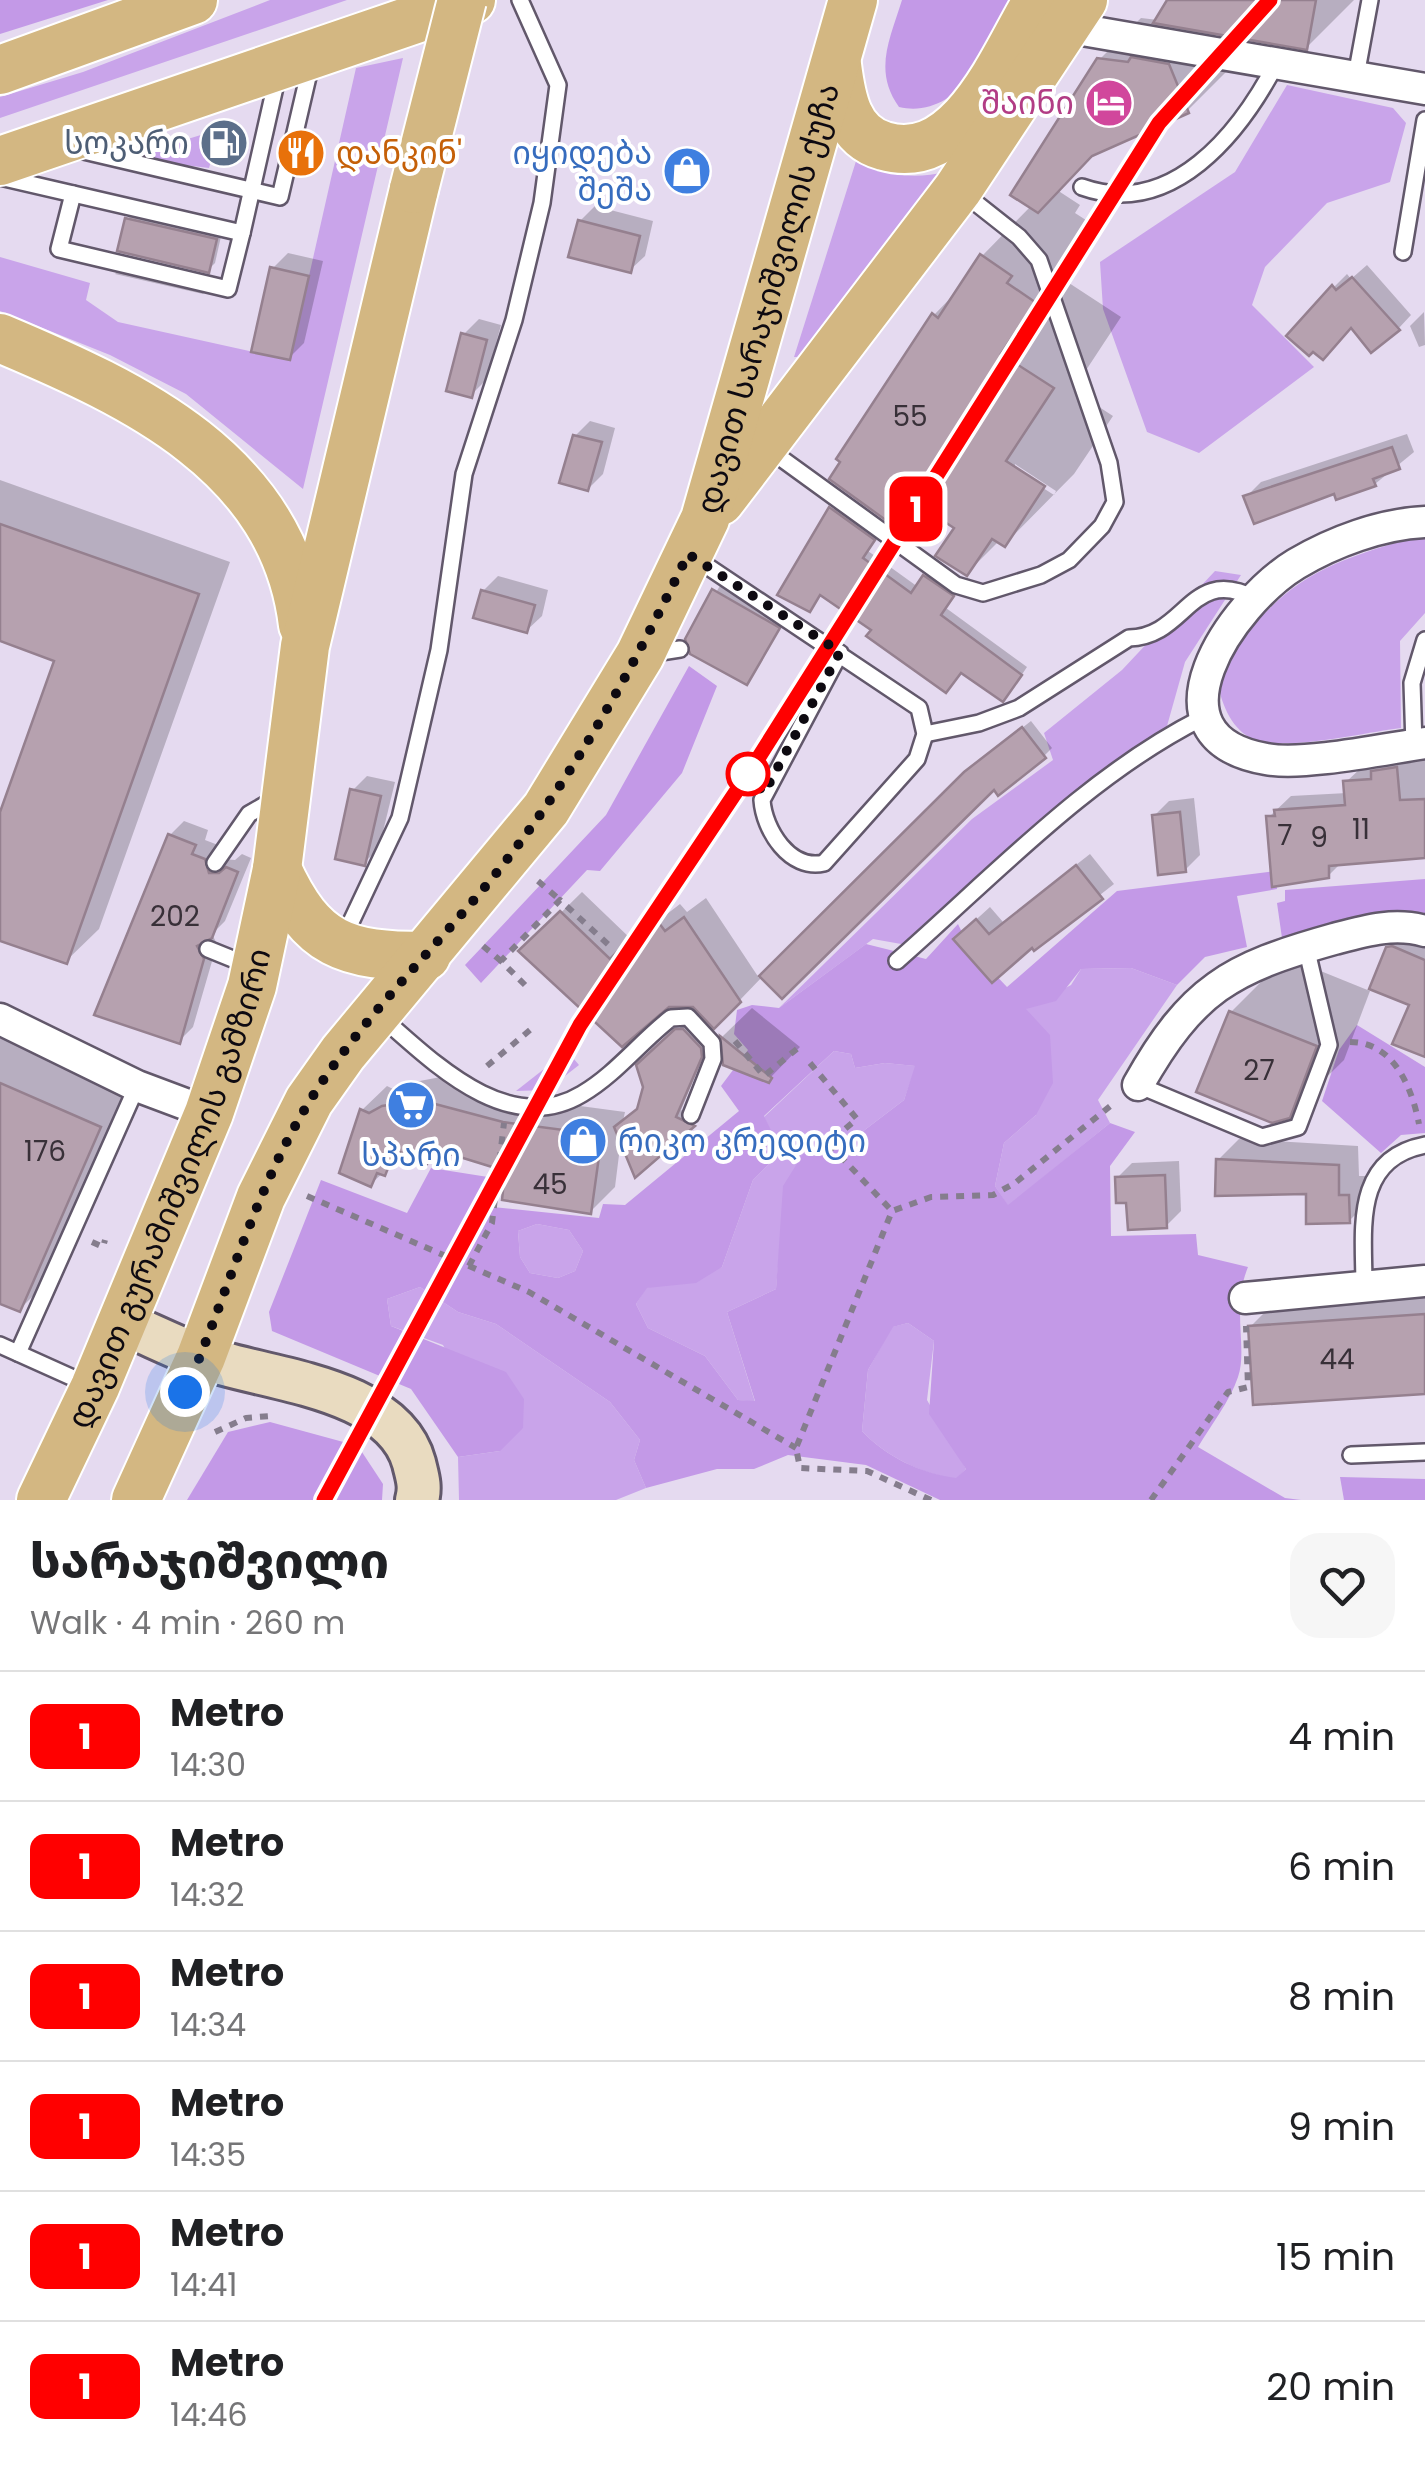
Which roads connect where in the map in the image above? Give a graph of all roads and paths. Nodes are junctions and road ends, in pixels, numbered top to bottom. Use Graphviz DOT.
graph roads {
  1 [pos="193,0"];
  2 [pos="462,0"];
  3 [pos="471,0"];
  4 [pos="520,0"];
  5 [pos="1370,0"];
  6 [pos="1062,9"];
  7 [pos="844,32"];
  8 [pos="297,62"];
  9 [pos="1277,62"];
  10 [pos="0,70"];
  11 [pos="1356,76"];
  12 [pos="1425,89"];
  13 [pos="1425,120"];
  14 [pos="57,144"];
  15 [pos="0,161"];
  16 [pos="0,177"];
  17 [pos="1082,187"];
  18 [pos="252,190"];
  19 [pos="958,190"];
  20 [pos="72,194"];
  21 [pos="242,233"];
  22 [pos="1403,252"];
  23 [pos="0,338"];
  24 [pos="764,446"];
  25 [pos="1425,522"];
  26 [pos="697,536"];
  27 [pos="1256,599"];
  28 [pos="1425,640"];
  29 [pos="305,646"];
  30 [pos="840,652"];
  31 [pos="1202,718"];
  32 [pos="925,734"];
  33 [pos="1420,744"];
  34 [pos="287,792"];
  35 [pos="214,863"];
  36 [pos="277,869"];
  37 [pos="538,880"];
  38 [pos="560,900"];
  39 [pos="1425,931"];
  40 [pos="482,945"];
  41 [pos="339,946"];
  42 [pos="1306,947"];
  43 [pos="612,948"];
  44 [pos="208,949"];
  45 [pos="426,956"];
  46 [pos="501,961"];
  47 [pos="897,961"];
  48 [pos="256,968"];
  49 [pos="525,985"];
  50 [pos="376,1012"];
  51 [pos="0,1019"];
  52 [pos="530,1030"];
  53 [pos="712,1043"];
  54 [pos="1330,1045"];
  55 [pos="798,1048"];
  56 [pos="810,1063"];
  57 [pos="487,1066"];
  58 [pos="1138,1085"];
  59 [pos="137,1086"];
  60 [pos="506,1102"];
  61 [pos="1415,1104"];
  62 [pos="209,1113"];
  63 [pos="691,1114"];
  64 [pos="1425,1145"];
  65 [pos="308,1194"];
  66 [pos="892,1212"];
  67 [pos="468,1266"];
  68 [pos="1425,1281"];
  69 [pos="1364,1286"];
  70 [pos="1244,1298"];
  71 [pos="123,1323"];
  72 [pos="0,1346"];
  73 [pos="18,1353"];
  74 [pos="201,1357"];
  75 [pos="95,1388"];
  76 [pos="277,1416"];
  77 [pos="215,1432"];
  78 [pos="796,1448"];
  79 [pos="1425,1452"];
  80 [pos="1351,1455"];
  81 [pos="41,1500"];
  82 [pos="136,1500"];
  83 [pos="417,1500"];
  84 [pos="931,1500"];
  85 [pos="1151,1500"];
  1 -- 10 [label="main road"];
  2 -- 29 [label="main road, bridge"];
  3 -- 8 [label="main road"];
  4 -- 41 [label="lane"];
  5 -- 11 [label="lane"];
  6 -- 7 [label="main road"];
  6 -- 9 [label="street"];
  6 -- 19 [label="main road"];
  7 -- 26 [label="main road, დავით სარაჯიშვილის ქუჩა"];
  8 -- 14 [label="main road"];
  8 -- 18 [label="lane"];
  8 -- 18 [label="lane"];
  9 -- 11 [label="street"];
  9 -- 17 [label="lane"];
  11 -- 12 [label="street"];
  13 -- 22 [label="lane"];
  14 -- 15 [label="main road"];
  14 -- 18 [label="lane"];
  16 -- 20 [label="lane"];
  18 -- 21 [label="lane"];
  19 -- 24 [label="main road"];
  19 -- 24 [label="lane"];
  20 -- 21 [label="lane"];
  20 -- 21 [label="lane"];
  23 -- 29 [label="main road"];
  24 -- 26 [label="main road"];
  25 -- 27 [label="street"];
  26 -- 30 [label="lane"];
  26 -- 45 [label="main road, დავით სარაჯიშვილის ქუჩა"];
  27 -- 31 [label="street"];
  27 -- 32 [label="lane"];
  28 -- 33 [label="lane"];
  29 -- 34 [label="main road"];
  30 -- 32 [label="lane"];
  30 -- 32 [label="lane"];
  31 -- 33 [label="street"];
  31 -- 47 [label="lane"];
  34 -- 35 [label="lane"];
  34 -- 36 [label="main road"];
  36 -- 41 [label="main road"];
  36 -- 48 [label="main road, დავით გურამიშვილის გამზირი"];
  37 -- 38 [label="path"];
  38 -- 43 [label="path"];
  38 -- 46 [label="path"];
  39 -- 42 [label="street"];
  40 -- 46 [label="path"];
  41 -- 45 [label="main road"];
  42 -- 54 [label="lane"];
  42 -- 58 [label="street"];
  44 -- 48 [label="lane"];
  45 -- 50 [label="main road"];
  46 -- 49 [label="path"];
  48 -- 62 [label="main road, დავით გურამიშვილის გამზირი"];
  50 -- 60 [label="lane"];
  50 -- 74 [label="main road"];
  51 -- 59 [label="street"];
  52 -- 57 [label="path"];
  53 -- 55 [label="path"];
  53 -- 60 [label="lane"];
  53 -- 63 [label="lane"];
  54 -- 58 [label="lane"];
  54 -- 61 [label="path"];
  56 -- 66 [label="path"];
  58 -- 66 [label="path"];
  59 -- 62 [label="street"];
  59 -- 73 [label="lane"];
  60 -- 67 [label="path"];
  62 -- 71 [label="main road, დავით გურამიშვილის გამზირი"];
  64 -- 69 [label="lane"];
  65 -- 67 [label="path"];
  66 -- 78 [label="path"];
  67 -- 78 [label="path"];
  68 -- 69 [label="street"];
  69 -- 70 [label="street"];
  70 -- 85 [label="path"];
  71 -- 74 [label="main road"];
  71 -- 75 [label="main road, დავით გურამიშვილის გამზირი"];
  72 -- 73 [label="lane"];
  73 -- 75 [label="lane"];
  74 -- 82 [label="main road"];
  74 -- 83 [label="main road"];
  75 -- 81 [label="main road, დავით გურამიშვილის გამზირი"];
  76 -- 77 [label="path"];
  78 -- 84 [label="path"];
  79 -- 80 [label="lane"];
}
